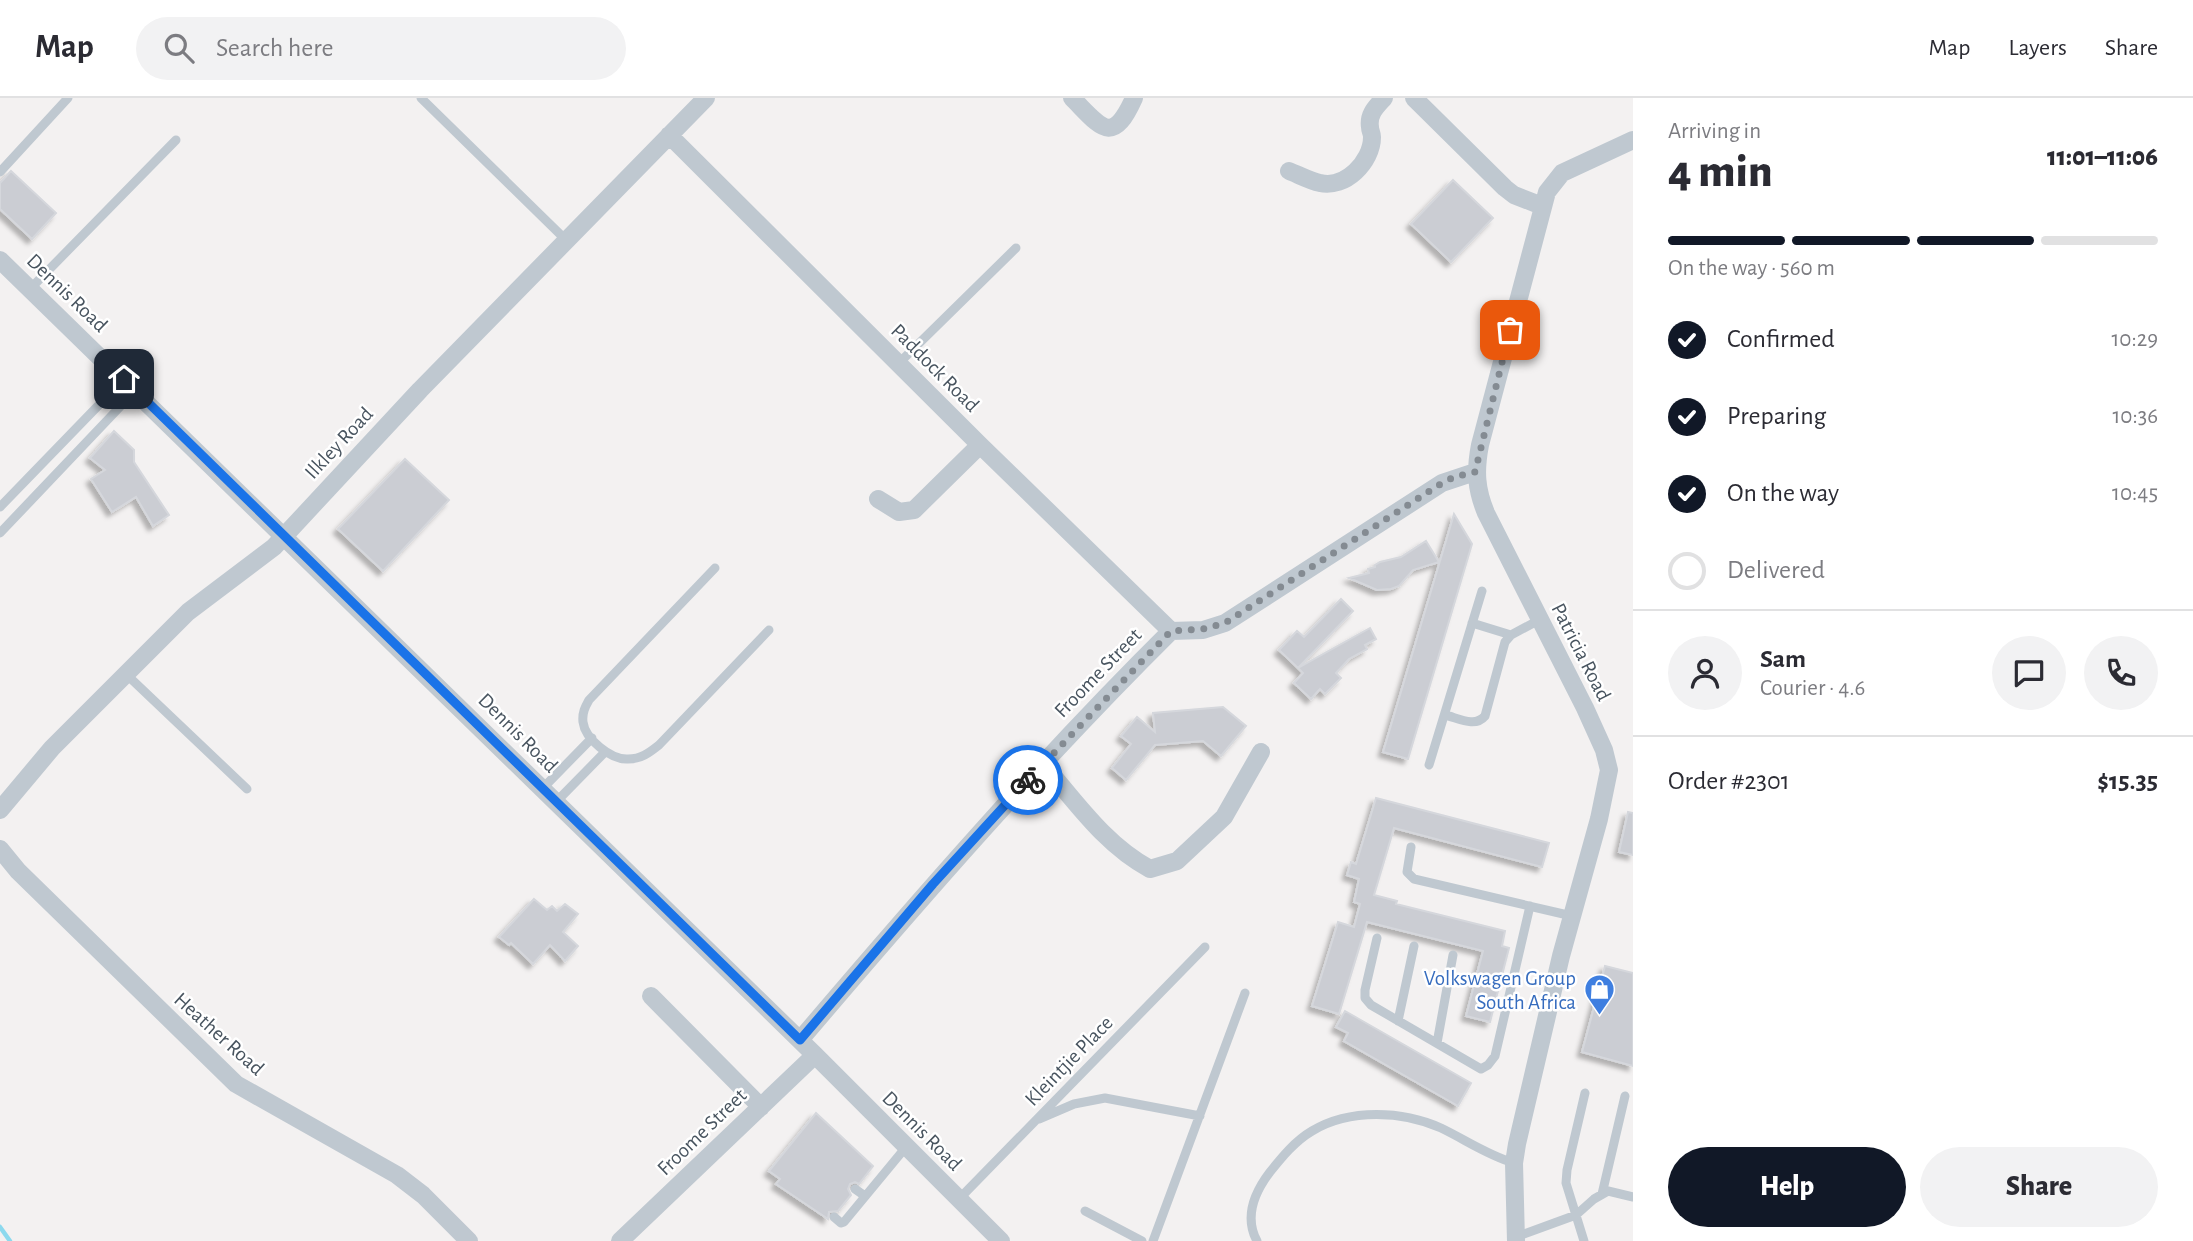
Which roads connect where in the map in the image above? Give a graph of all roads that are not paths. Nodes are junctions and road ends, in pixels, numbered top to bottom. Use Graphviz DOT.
graph roads {
  1 [pos="68,98"];
  2 [pos="421,98"];
  3 [pos="706,98"];
  4 [pos="1072,98"];
  5 [pos="1134,98"];
  6 [pos="1384,98"];
  7 [pos="1414,98"];
  8 [pos="669,135"];
  9 [pos="1633,139"];
  10 [pos="176,140"];
  11 [pos="1289,171"];
  12 [pos="0,172"];
  13 [pos="1542,206"];
  14 [pos="567,241"];
  15 [pos="1016,248"];
  16 [pos="0,260"];
  17 [pos="30,289"];
  18 [pos="899,363"];
  19 [pos="129,385"];
  20 [pos="980,445"];
  21 [pos="1475,472"];
  22 [pos="878,499"];
  23 [pos="0,507"];
  24 [pos="0,533"];
  25 [pos="284,536"];
  26 [pos="715,568"];
  27 [pos="1482,591"];
  28 [pos="1539,620"];
  29 [pos="1472,623"];
  30 [pos="769,629"];
  31 [pos="1171,631"];
  32 [pos="1511,635"];
  33 [pos="127,675"];
  34 [pos="1445,715"];
  35 [pos="592,738"];
  36 [pos="606,752"];
  37 [pos="1261,752"];
  38 [pos="1043,764"];
  39 [pos="1429,765"];
  40 [pos="247,789"];
  41 [pos="542,789"];
  42 [pos="556,802"];
  43 [pos="0,810"];
  44 [pos="1411,848"];
  45 [pos="0,849"];
  46 [pos="1530,906"];
  47 [pos="1572,916"];
  48 [pos="1377,938"];
  49 [pos="1414,946"];
  50 [pos="1205,947"];
  51 [pos="1453,955"];
  52 [pos="1245,993"];
  53 [pos="651,996"];
  54 [pos="1398,1021"];
  55 [pos="800,1040"];
  56 [pos="1437,1043"];
  57 [pos="815,1055"];
  58 [pos="1585,1093"];
  59 [pos="1625,1096"];
  60 [pos="761,1107"];
  61 [pos="1200,1116"];
  62 [pos="1035,1121"];
  63 [pos="906,1147"];
  64 [pos="1514,1163"];
  65 [pos="855,1189"];
  66 [pos="1602,1194"];
  67 [pos="864,1196"];
  68 [pos="1633,1196"];
  69 [pos="958,1200"];
  70 [pos="1084,1210"];
  71 [pos="1576,1215"];
  72 [pos="834,1217"];
  73 [pos="1516,1239"];
  74 [pos="469,1241"];
  75 [pos="620,1241"];
  76 [pos="1001,1241"];
  77 [pos="1142,1241"];
  78 [pos="1153,1241"];
  79 [pos="1257,1241"];
  80 [pos="1584,1241"];
  1 -- 12 [label="lane"];
  2 -- 14 [label="lane"];
  3 -- 8 [label="street, Ilkley Road"];
  4 -- 5 [label="street"];
  6 -- 11 [label="street"];
  7 -- 13 [label="street"];
  8 -- 14 [label="street, Ilkley Road"];
  8 -- 18 [label="street, Paddock Road"];
  9 -- 13 [label="street, Patricia Road"];
  10 -- 17 [label="lane"];
  13 -- 21 [label="street, Patricia Road"];
  14 -- 25 [label="street, Ilkley Road"];
  15 -- 18 [label="lane"];
  16 -- 17 [label="street, Dennis Road"];
  17 -- 19 [label="street, Dennis Road"];
  18 -- 20 [label="street, Paddock Road"];
  19 -- 23 [label="lane"];
  19 -- 24 [label="lane"];
  19 -- 25 [label="street, Dennis Road"];
  20 -- 22 [label="street"];
  20 -- 31 [label="street, Paddock Road"];
  21 -- 28 [label="street, Patricia Road"];
  21 -- 31 [label="street, Froome Street"];
  25 -- 33 [label="street, Ilkley Road"];
  25 -- 41 [label="street, Dennis Road"];
  26 -- 35 [label="lane"];
  27 -- 29 [label="lane"];
  28 -- 32 [label="lane"];
  28 -- 47 [label="street, Patricia Road"];
  29 -- 32 [label="lane"];
  29 -- 34 [label="lane"];
  30 -- 36 [label="lane"];
  31 -- 38 [label="street, Froome Street"];
  32 -- 34 [label="lane"];
  33 -- 40 [label="lane"];
  33 -- 43 [label="street, Ilkley Road"];
  34 -- 39 [label="lane"];
  35 -- 36 [label="lane"];
  35 -- 41 [label="lane"];
  36 -- 42 [label="lane"];
  37 -- 38 [label="street"];
  38 -- 55 [label="street, Froome Street"];
  41 -- 42 [label="street, Dennis Road"];
  42 -- 55 [label="street, Dennis Road"];
  44 -- 46 [label="lane"];
  45 -- 74 [label="street, Heather Road"];
  46 -- 47 [label="lane"];
  46 -- 56 [label="lane"];
  47 -- 64 [label="street, Patricia Road"];
  48 -- 54 [label="lane"];
  49 -- 54 [label="lane"];
  50 -- 62 [label="lane, Kleintjie Place"];
  51 -- 56 [label="lane"];
  52 -- 61 [label="lane"];
  53 -- 60 [label="street"];
  54 -- 56 [label="lane"];
  55 -- 57 [label="street, Dennis Road"];
  57 -- 60 [label="street, Froome Street"];
  57 -- 63 [label="street, Dennis Road"];
  58 -- 71 [label="lane"];
  59 -- 66 [label="lane"];
  60 -- 75 [label="street, Froome Street"];
  61 -- 62 [label="lane"];
  61 -- 78 [label="lane"];
  62 -- 69 [label="lane, Kleintjie Place"];
  63 -- 67 [label="lane"];
  63 -- 69 [label="street, Dennis Road"];
  64 -- 73 [label="street, Patricia Road"];
  64 -- 79 [label="lane"];
  65 -- 67 [label="lane"];
  66 -- 68 [label="lane"];
  66 -- 71 [label="lane"];
  67 -- 72 [label="lane"];
  69 -- 76 [label="street, Dennis Road"];
  70 -- 77 [label="lane"];
  71 -- 73 [label="lane"];
  71 -- 80 [label="lane"];
}
